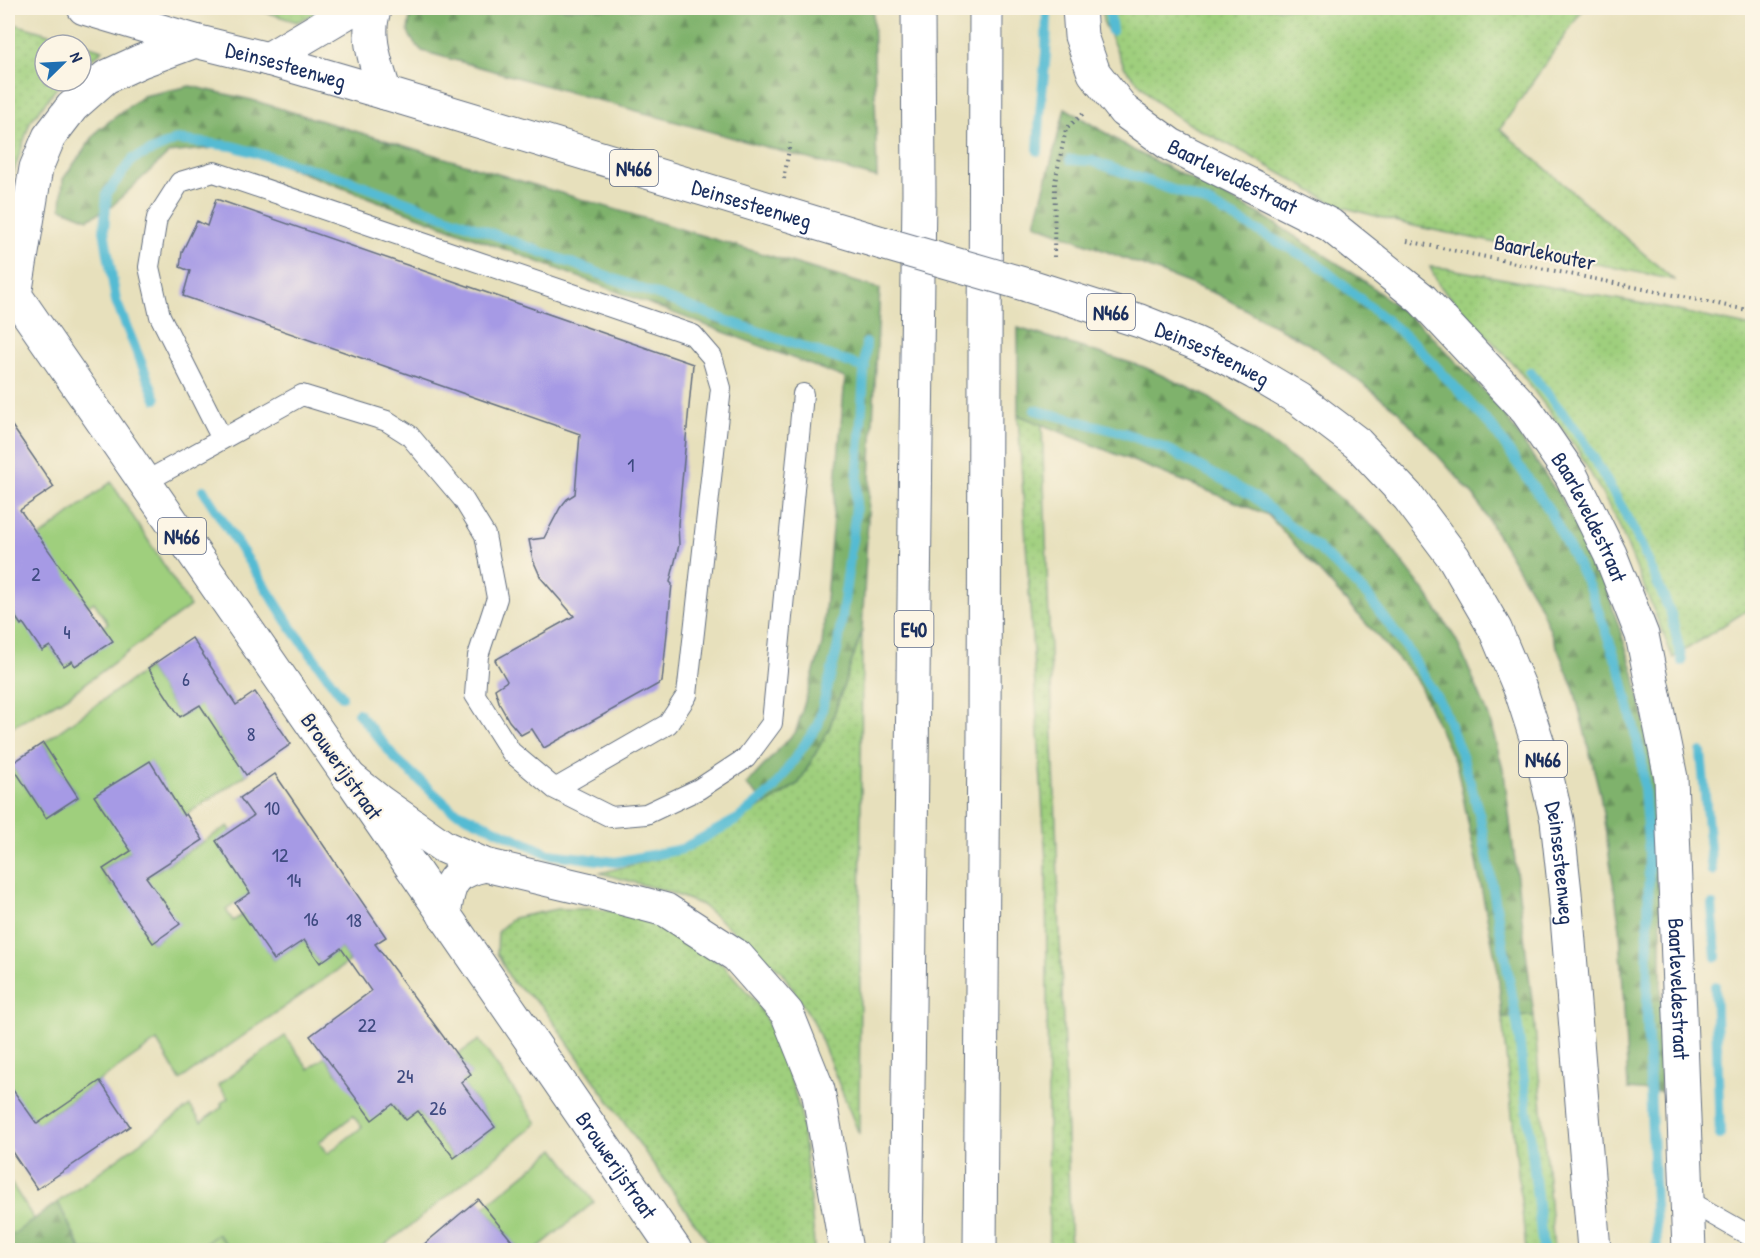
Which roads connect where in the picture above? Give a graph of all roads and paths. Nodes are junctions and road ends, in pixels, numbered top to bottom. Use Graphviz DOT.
graph roads {
  1 [pos="84,8"];
  2 [pos="354,8"];
  3 [pos="375,8"];
  4 [pos="918,8"];
  5 [pos="986,8"];
  6 [pos="1079,8"];
  7 [pos="195,41"];
  8 [pos="268,59"];
  9 [pos="1109,92"];
  10 [pos="385,93"];
  11 [pos="1400,239"];
  12 [pos="1040,289"];
  13 [pos="10,292"];
  14 [pos="1752,311"];
  15 [pos="803,394"];
  16 [pos="222,439"];
  17 [pos="145,482"];
  18 [pos="349,777"];
  19 [pos="555,789"];
  20 [pos="484,865"];
  21 [pos="444,915"];
  22 [pos="1687,1200"];
  23 [pos="1752,1237"];
  24 [pos="675,1251"];
  25 [pos="846,1251"];
  26 [pos="906,1251"];
  27 [pos="980,1251"];
  28 [pos="1594,1251"];
  29 [pos="1689,1251"];
  1 -- 7 [label="main road, Deinsesteenweg / N466"];
  2 -- 8 [label="main road"];
  3 -- 10 [label="main road"];
  4 -- 26 [label="main road, E40"];
  5 -- 27 [label="main road"];
  6 -- 9 [label="main road, Baarleveldestraat"];
  7 -- 8 [label="main road, Deinsesteenweg / N466"];
  7 -- 13 [label="main road, N466"];
  8 -- 10 [label="main road, Deinsesteenweg / N466"];
  9 -- 12 [label="path"];
  9 -- 22 [label="main road, Baarleveldestraat"];
  10 -- 12 [label="main road, Deinsesteenweg / N466, bridge"];
  11 -- 14 [label="path, Baarlekouter"];
  12 -- 28 [label="main road, Deinsesteenweg / N466"];
  13 -- 17 [label="main road, Brouwerijstraat / N466"];
  15 -- 19 [label="lane"];
  16 -- 17 [label="lane"];
  16 -- 19 [label="lane"];
  16 -- 19 [label="lane"];
  17 -- 18 [label="main road, Brouwerijstraat / N466"];
  18 -- 20 [label="main road"];
  18 -- 21 [label="main road, Brouwerijstraat"];
  20 -- 21 [label="main road"];
  20 -- 25 [label="main road"];
  21 -- 24 [label="main road, Brouwerijstraat"];
  22 -- 23 [label="lane"];
  22 -- 29 [label="main road, Baarleveldestraat"];
}
